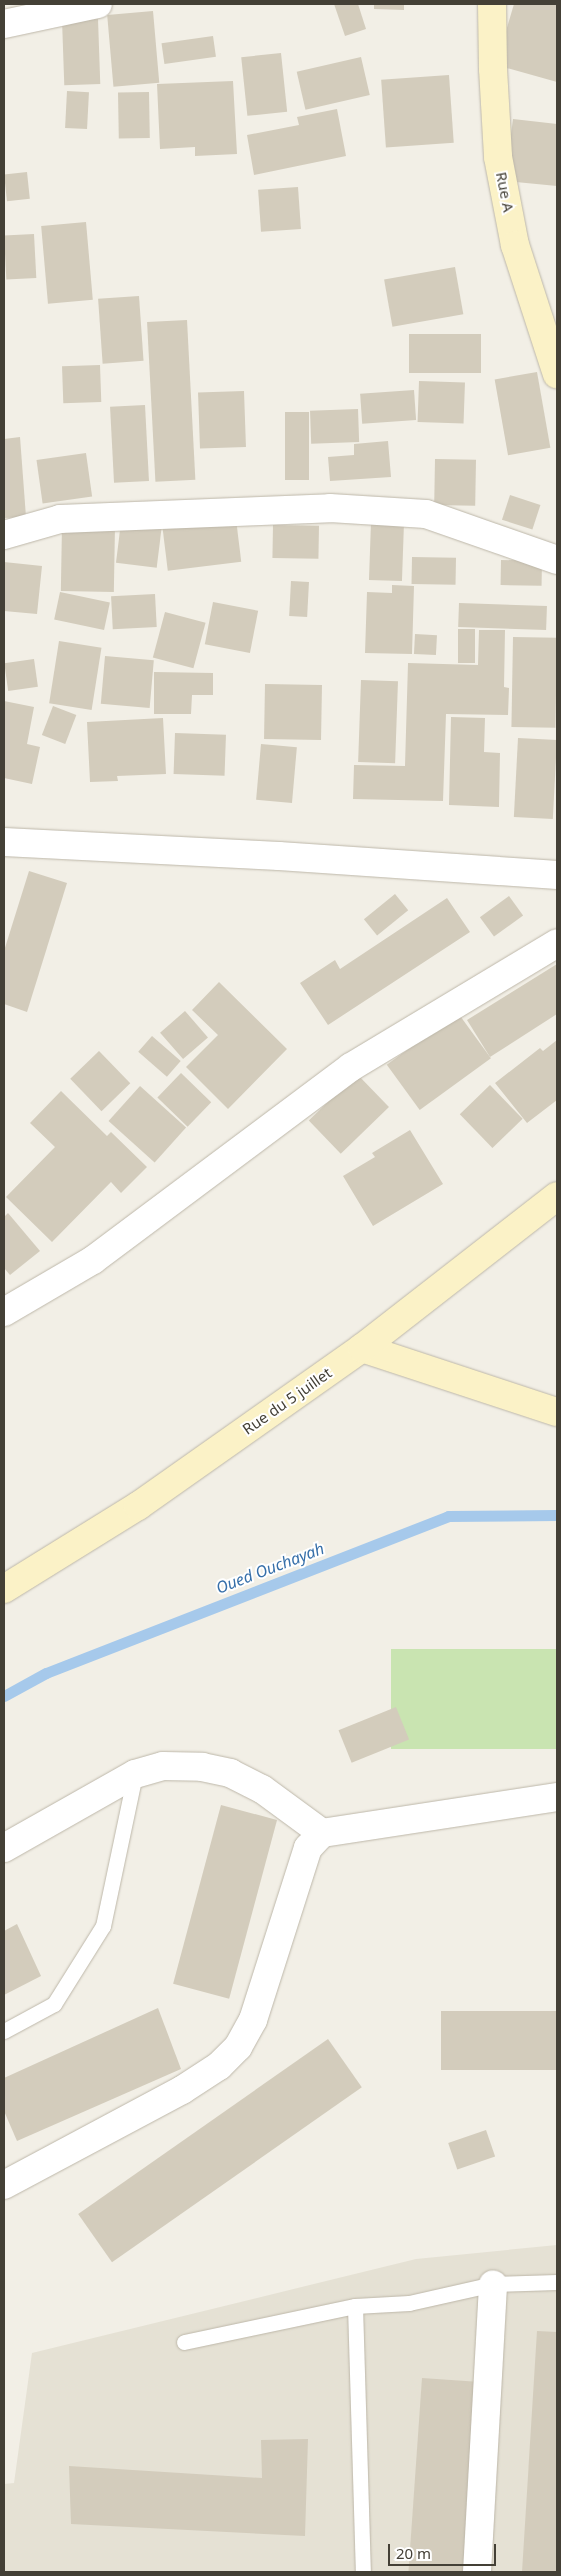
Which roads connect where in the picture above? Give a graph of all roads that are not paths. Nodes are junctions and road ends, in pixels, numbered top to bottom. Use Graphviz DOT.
graph roads {
  1 [pos="98,4"];
  2 [pos="492,4"];
  3 [pos="4,24"];
  4 [pos="557,374"];
  5 [pos="4,534"];
  6 [pos="557,560"];
  7 [pos="4,845"];
  8 [pos="557,876"];
  9 [pos="557,943"];
  10 [pos="557,1196"];
  11 [pos="4,1312"];
  12 [pos="362,1348"];
  13 [pos="557,1412"];
  14 [pos="4,1590"];
  15 [pos="134,1774"];
  16 [pos="557,1798"];
  17 [pos="322,1833"];
  18 [pos="4,1848"];
  19 [pos="4,2031"];
  20 [pos="4,2185"];
  21 [pos="557,2282"];
  22 [pos="493,2284"];
  23 [pos="355,2306"];
  24 [pos="184,2342"];
  25 [pos="363,2572"];
  26 [pos="476,2572"];
  1 -- 3 [label="street"];
  2 -- 4 [label="street, Rue A"];
  5 -- 6 [label="street"];
  7 -- 8 [label="street"];
  9 -- 11 [label="street"];
  10 -- 12 [label="street, Rue du 5 juillet"];
  12 -- 13 [label="street"];
  12 -- 14 [label="street, Rue du 5 juillet"];
  15 -- 17 [label="street"];
  15 -- 18 [label="street"];
  15 -- 19 [label="lane"];
  16 -- 17 [label="street"];
  17 -- 20 [label="street"];
  21 -- 22 [label="lane"];
  22 -- 23 [label="lane"];
  22 -- 26 [label="street"];
  23 -- 24 [label="lane"];
  23 -- 25 [label="lane"];
}
